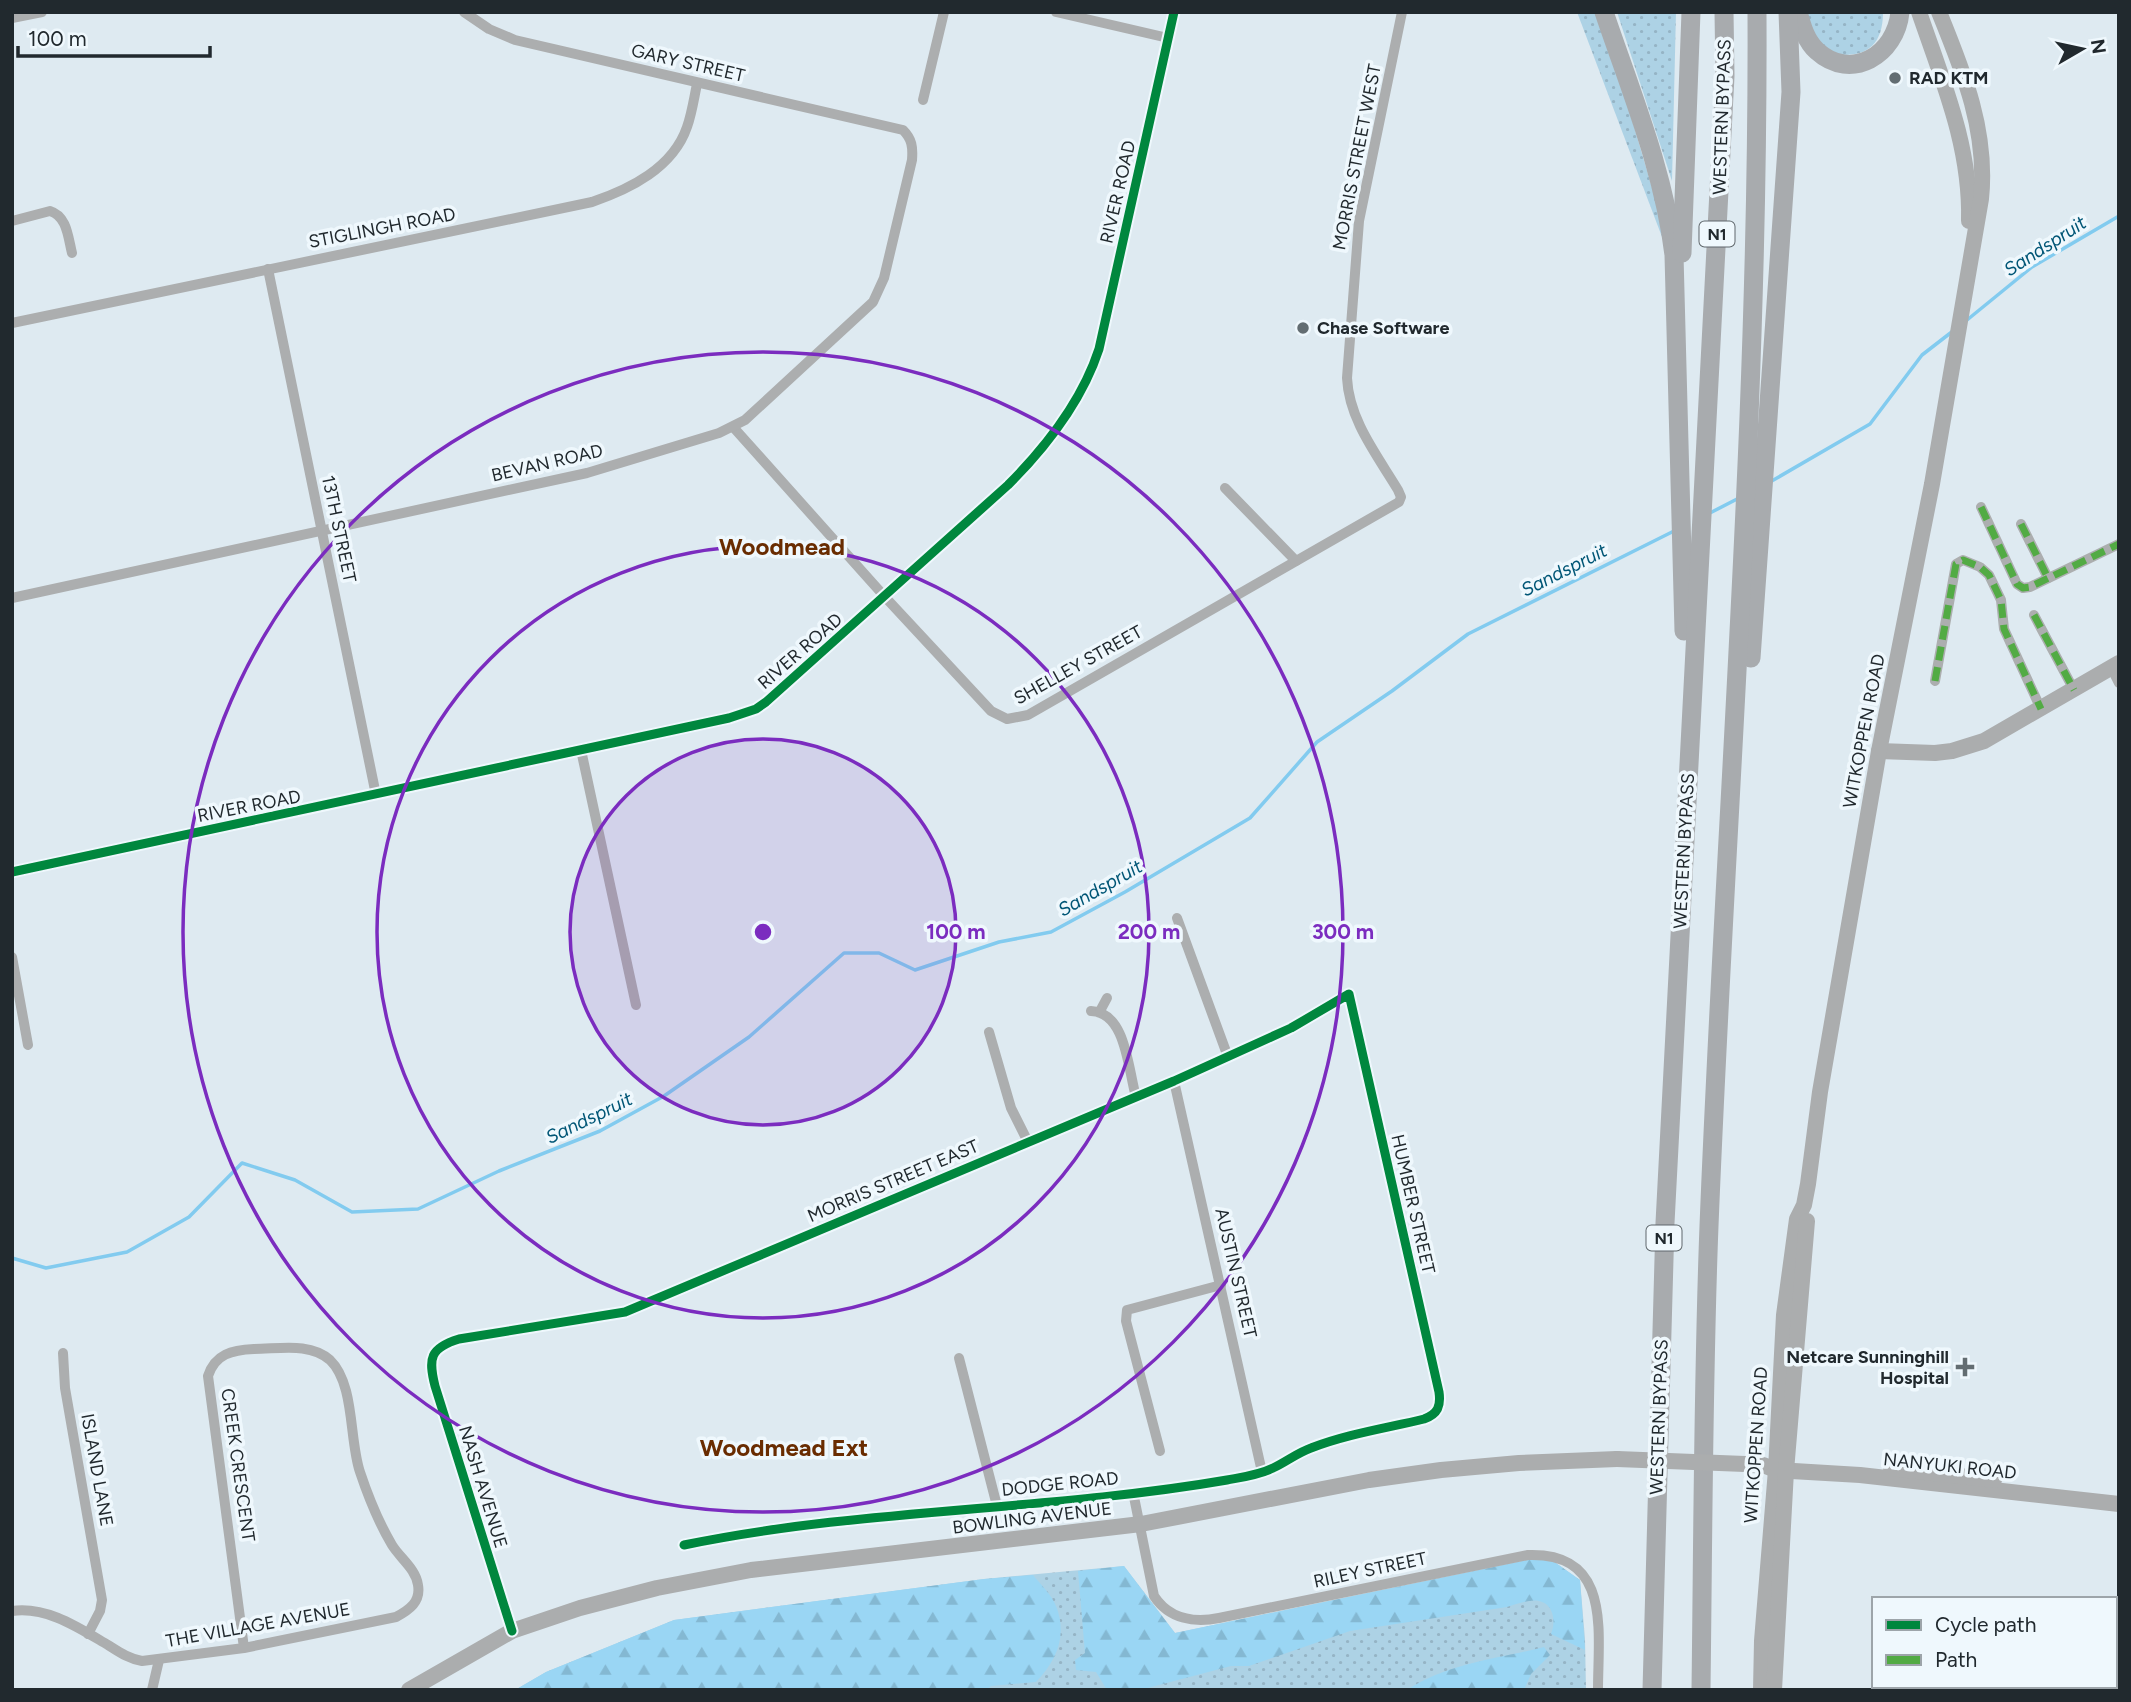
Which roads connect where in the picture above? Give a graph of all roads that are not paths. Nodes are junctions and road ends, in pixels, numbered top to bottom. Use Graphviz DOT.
graph roads {
  1 [pos="42,12"];
  2 [pos="464,12"];
  3 [pos="944,12"];
  4 [pos="1056,12"];
  5 [pos="1174,12"];
  6 [pos="1604,12"];
  7 [pos="1691,12"];
  8 [pos="1724,12"];
  9 [pos="1757,12"];
  10 [pos="1788,12"];
  11 [pos="1798,12"];
  12 [pos="1900,12"];
  13 [pos="1919,12"];
  14 [pos="1939,12"];
  15 [pos="1402,16"];
  16 [pos="12,19"];
  17 [pos="1168,38"];
  18 [pos="697,84"];
  19 [pos="923,100"];
  20 [pos="909,136"];
  21 [pos="12,221"];
  22 [pos="72,253"];
  23 [pos="1968,267"];
  24 [pos="268,269"];
  25 [pos="12,323"];
  26 [pos="1676,352"];
  27 [pos="734,428"];
  28 [pos="1757,435"];
  29 [pos="1225,488"];
  30 [pos="1401,497"];
  31 [pos="1981,507"];
  32 [pos="2021,524"];
  33 [pos="322,531"];
  34 [pos="2119,544"];
  35 [pos="1692,559"];
  36 [pos="1296,561"];
  37 [pos="2048,578"];
  38 [pos="885,597"];
  39 [pos="12,598"];
  40 [pos="2034,615"];
  41 [pos="2115,665"];
  42 [pos="1935,681"];
  43 [pos="2119,683"];
  44 [pos="2074,690"];
  45 [pos="2041,709"];
  46 [pos="581,750"];
  47 [pos="1879,751"];
  48 [pos="376,795"];
  49 [pos="12,872"];
  50 [pos="1177,918"];
  51 [pos="12,957"];
  52 [pos="1349,994"];
  53 [pos="1107,998"];
  54 [pos="636,1004"];
  55 [pos="989,1032"];
  56 [pos="28,1045"];
  57 [pos="1228,1057"];
  58 [pos="1174,1081"];
  59 [pos="1136,1097"];
  60 [pos="1028,1142"];
  61 [pos="1221,1285"];
  62 [pos="434,1352"];
  63 [pos="63,1353"];
  64 [pos="958,1358"];
  65 [pos="1430,1417"];
  66 [pos="1160,1451"];
  67 [pos="1778,1466"];
  68 [pos="1262,1472"];
  69 [pos="1133,1492"];
  70 [pos="2119,1493"];
  71 [pos="2119,1504"];
  72 [pos="997,1506"];
  73 [pos="1141,1524"];
  74 [pos="684,1545"];
  75 [pos="12,1611"];
  76 [pos="396,1617"];
  77 [pos="512,1631"];
  78 [pos="86,1632"];
  79 [pos="244,1648"];
  80 [pos="159,1660"];
  81 [pos="152,1690"];
  82 [pos="409,1690"];
  83 [pos="1598,1690"];
  84 [pos="1652,1690"];
  85 [pos="1700,1690"];
  86 [pos="1761,1690"];
  87 [pos="1774,1690"];
  1 -- 16 [label="street"];
  2 -- 18 [label="street, GARY STREET"];
  3 -- 19 [label="street"];
  4 -- 17 [label="street"];
  5 -- 17 [label="street, RIVER ROAD"];
  6 -- 26 [label="highway"];
  7 -- 26 [label="highway"];
  8 -- 35 [label="highway, WESTERN BYPASS / N1"];
  9 -- 28 [label="highway, WESTERN BYPASS / N1"];
  10 -- 28 [label="highway"];
  11 -- 12 [label="highway"];
  13 -- 23 [label="main road, WITKOPPEN ROAD"];
  14 -- 23 [label="main road, WITKOPPEN ROAD"];
  15 -- 30 [label="street, MORRIS STREET WEST"];
  17 -- 38 [label="street, RIVER ROAD"];
  18 -- 20 [label="street, GARY STREET"];
  18 -- 24 [label="street, STIGLINGH ROAD"];
  20 -- 27 [label="street, BEVAN ROAD"];
  21 -- 22 [label="street"];
  23 -- 47 [label="main road, WITKOPPEN ROAD"];
  24 -- 25 [label="street, STIGLINGH ROAD"];
  24 -- 33 [label="street, 13TH STREET"];
  26 -- 35 [label="highway"];
  27 -- 33 [label="street, BEVAN ROAD"];
  27 -- 38 [label="street, SHELLEY STREET"];
  28 -- 85 [label="highway, WESTERN BYPASS / N1"];
  29 -- 36 [label="street"];
  30 -- 36 [label="street, SHELLEY STREET"];
  31 -- 37 [label="street"];
  32 -- 37 [label="street"];
  33 -- 39 [label="street, BEVAN ROAD"];
  33 -- 48 [label="street, 13TH STREET"];
  34 -- 37 [label="street"];
  35 -- 84 [label="highway, WESTERN BYPASS / N1"];
  36 -- 38 [label="street, SHELLEY STREET"];
  38 -- 46 [label="street, RIVER ROAD"];
  40 -- 44 [label="street"];
  41 -- 43 [label="street"];
  41 -- 44 [label="main road"];
  42 -- 45 [label="street"];
  44 -- 45 [label="main road"];
  45 -- 47 [label="main road"];
  46 -- 48 [label="street, RIVER ROAD"];
  46 -- 54 [label="street"];
  47 -- 67 [label="main road, WITKOPPEN ROAD"];
  48 -- 49 [label="street, RIVER ROAD"];
  50 -- 57 [label="street"];
  51 -- 56 [label="street"];
  52 -- 57 [label="street, MORRIS STREET EAST"];
  52 -- 65 [label="street, HUMBER STREET"];
  53 -- 59 [label="street"];
  55 -- 60 [label="street"];
  57 -- 58 [label="street, MORRIS STREET EAST"];
  58 -- 59 [label="street, MORRIS STREET EAST"];
  58 -- 61 [label="street, AUSTIN STREET"];
  59 -- 60 [label="street, MORRIS STREET EAST"];
  60 -- 62 [label="street, MORRIS STREET EAST"];
  61 -- 66 [label="street"];
  61 -- 68 [label="street, AUSTIN STREET"];
  62 -- 77 [label="street, NASH AVENUE"];
  63 -- 78 [label="street, ISLAND LANE"];
  64 -- 72 [label="street"];
  65 -- 68 [label="street, DODGE ROAD"];
  67 -- 70 [label="main road, NANYUKI ROAD"];
  67 -- 71 [label="main road, NANYUKI ROAD"];
  67 -- 73 [label="main road, BOWLING AVENUE, bridge"];
  67 -- 86 [label="main road, WITKOPPEN ROAD"];
  67 -- 87 [label="main road, WITKOPPEN ROAD"];
  68 -- 69 [label="street, DODGE ROAD"];
  69 -- 72 [label="street, DODGE ROAD"];
  69 -- 73 [label="street, RILEY STREET"];
  72 -- 74 [label="street, DODGE ROAD"];
  73 -- 77 [label="main road, BOWLING AVENUE"];
  73 -- 83 [label="street, RILEY STREET"];
  75 -- 78 [label="street, THE VILLAGE AVENUE"];
  76 -- 79 [label="street, THE VILLAGE AVENUE"];
  76 -- 79 [label="street, CREEK CRESCENT"];
  77 -- 82 [label="main road, BOWLING AVENUE"];
  78 -- 80 [label="street, THE VILLAGE AVENUE"];
  79 -- 80 [label="street, THE VILLAGE AVENUE"];
  80 -- 81 [label="street"];
}
